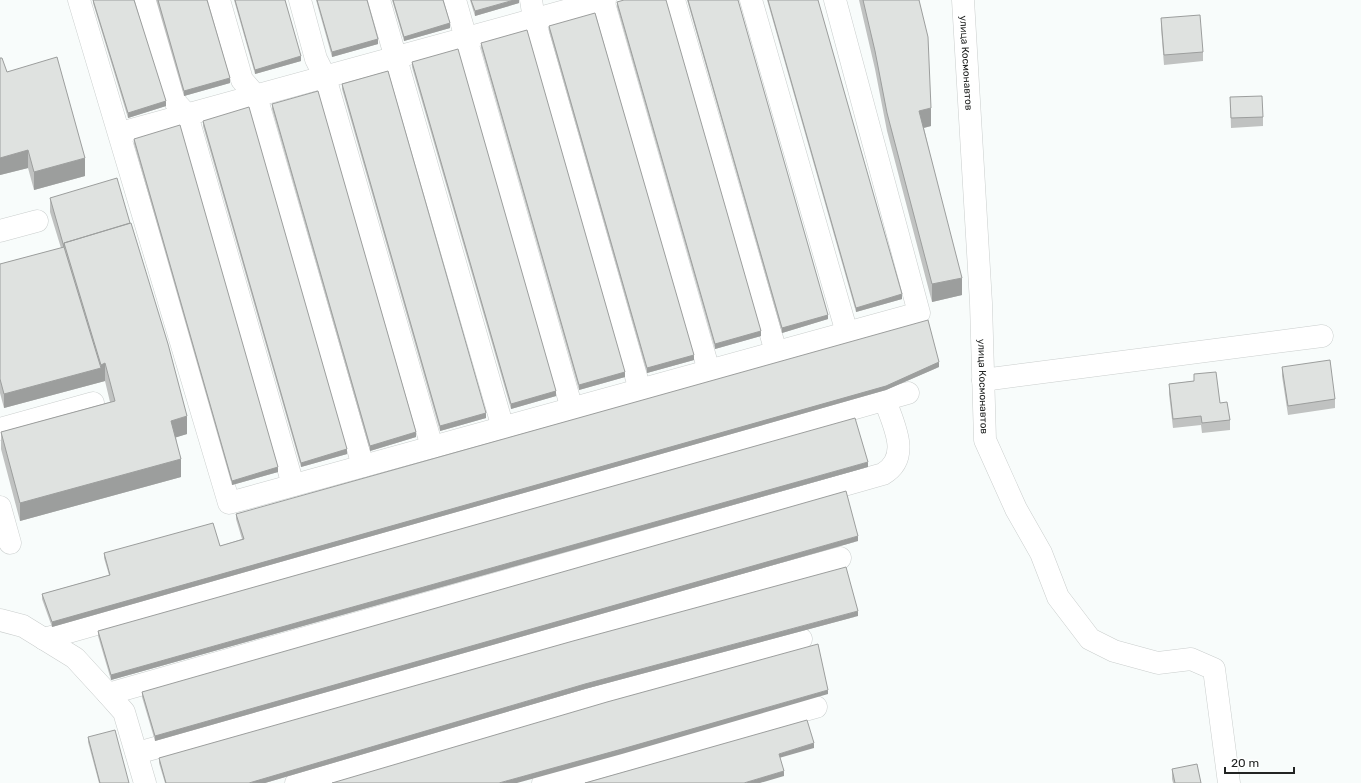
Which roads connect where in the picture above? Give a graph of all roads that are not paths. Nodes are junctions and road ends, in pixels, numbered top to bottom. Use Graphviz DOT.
graph roads {
  1 [pos="79,0"];
  2 [pos="146,0"];
  3 [pos="219,0"];
  4 [pos="300,0"];
  5 [pos="380,0"];
  6 [pos="455,0"];
  7 [pos="604,0"];
  8 [pos="674,0"];
  9 [pos="751,0"];
  10 [pos="835,0"];
  11 [pos="962,0"];
  12 [pos="533,10"];
  13 [pos="466,38"];
  14 [pos="396,58"];
  15 [pos="325,77"];
  16 [pos="256,96"];
  17 [pos="187,115"];
  18 [pos="120,133"];
  19 [pos="37,221"];
  20 [pos="0,231"];
  21 [pos="847,333"];
  22 [pos="1322,336"];
  23 [pos="776,352"];
  24 [pos="709,371"];
  25 [pos="983,380"];
  26 [pos="640,390"];
  27 [pos="908,393"];
  28 [pos="886,400"];
  29 [pos="93,403"];
  30 [pos="572,409"];
  31 [pos="503,428"];
  32 [pos="0,429"];
  33 [pos="432,447"];
  34 [pos="363,466"];
  35 [pos="294,486"];
  36 [pos="0,507"];
  37 [pos="10,543"];
  38 [pos="840,558"];
  39 [pos="0,620"];
  40 [pos="801,638"];
  41 [pos="44,639"];
  42 [pos="108,694"];
  43 [pos="816,706"];
  44 [pos="138,753"];
  45 [pos="145,783"];
  46 [pos="296,783"];
  47 [pos="543,783"];
  48 [pos="1230,783"];
  1 -- 18 [label="street"];
  2 -- 17 [label="street"];
  3 -- 16 [label="street"];
  4 -- 15 [label="street"];
  5 -- 14 [label="street"];
  6 -- 13 [label="street"];
  7 -- 12 [label="street"];
  7 -- 24 [label="street"];
  8 -- 23 [label="street"];
  9 -- 21 [label="street"];
  10 -- 21 [label="street"];
  11 -- 25 [label="street, улица Космонавтов"];
  12 -- 13 [label="street"];
  12 -- 26 [label="street"];
  13 -- 14 [label="street"];
  13 -- 30 [label="street"];
  14 -- 15 [label="street"];
  14 -- 31 [label="street"];
  15 -- 16 [label="street"];
  15 -- 33 [label="street"];
  16 -- 17 [label="street"];
  16 -- 34 [label="street"];
  17 -- 18 [label="street"];
  17 -- 35 [label="street"];
  18 -- 35 [label="street"];
  19 -- 20 [label="street"];
  21 -- 23 [label="street"];
  22 -- 25 [label="street"];
  23 -- 24 [label="street"];
  24 -- 26 [label="street"];
  25 -- 48 [label="street, улица Космонавтов"];
  26 -- 30 [label="street"];
  27 -- 28 [label="street"];
  28 -- 41 [label="street"];
  28 -- 42 [label="street"];
  29 -- 32 [label="street"];
  30 -- 31 [label="street"];
  31 -- 33 [label="street"];
  33 -- 34 [label="street"];
  34 -- 35 [label="street"];
  36 -- 37 [label="street"];
  38 -- 44 [label="street"];
  39 -- 41 [label="street"];
  40 -- 46 [label="street"];
  41 -- 42 [label="street"];
  42 -- 44 [label="street"];
  43 -- 47 [label="street"];
  44 -- 45 [label="street"];
}
